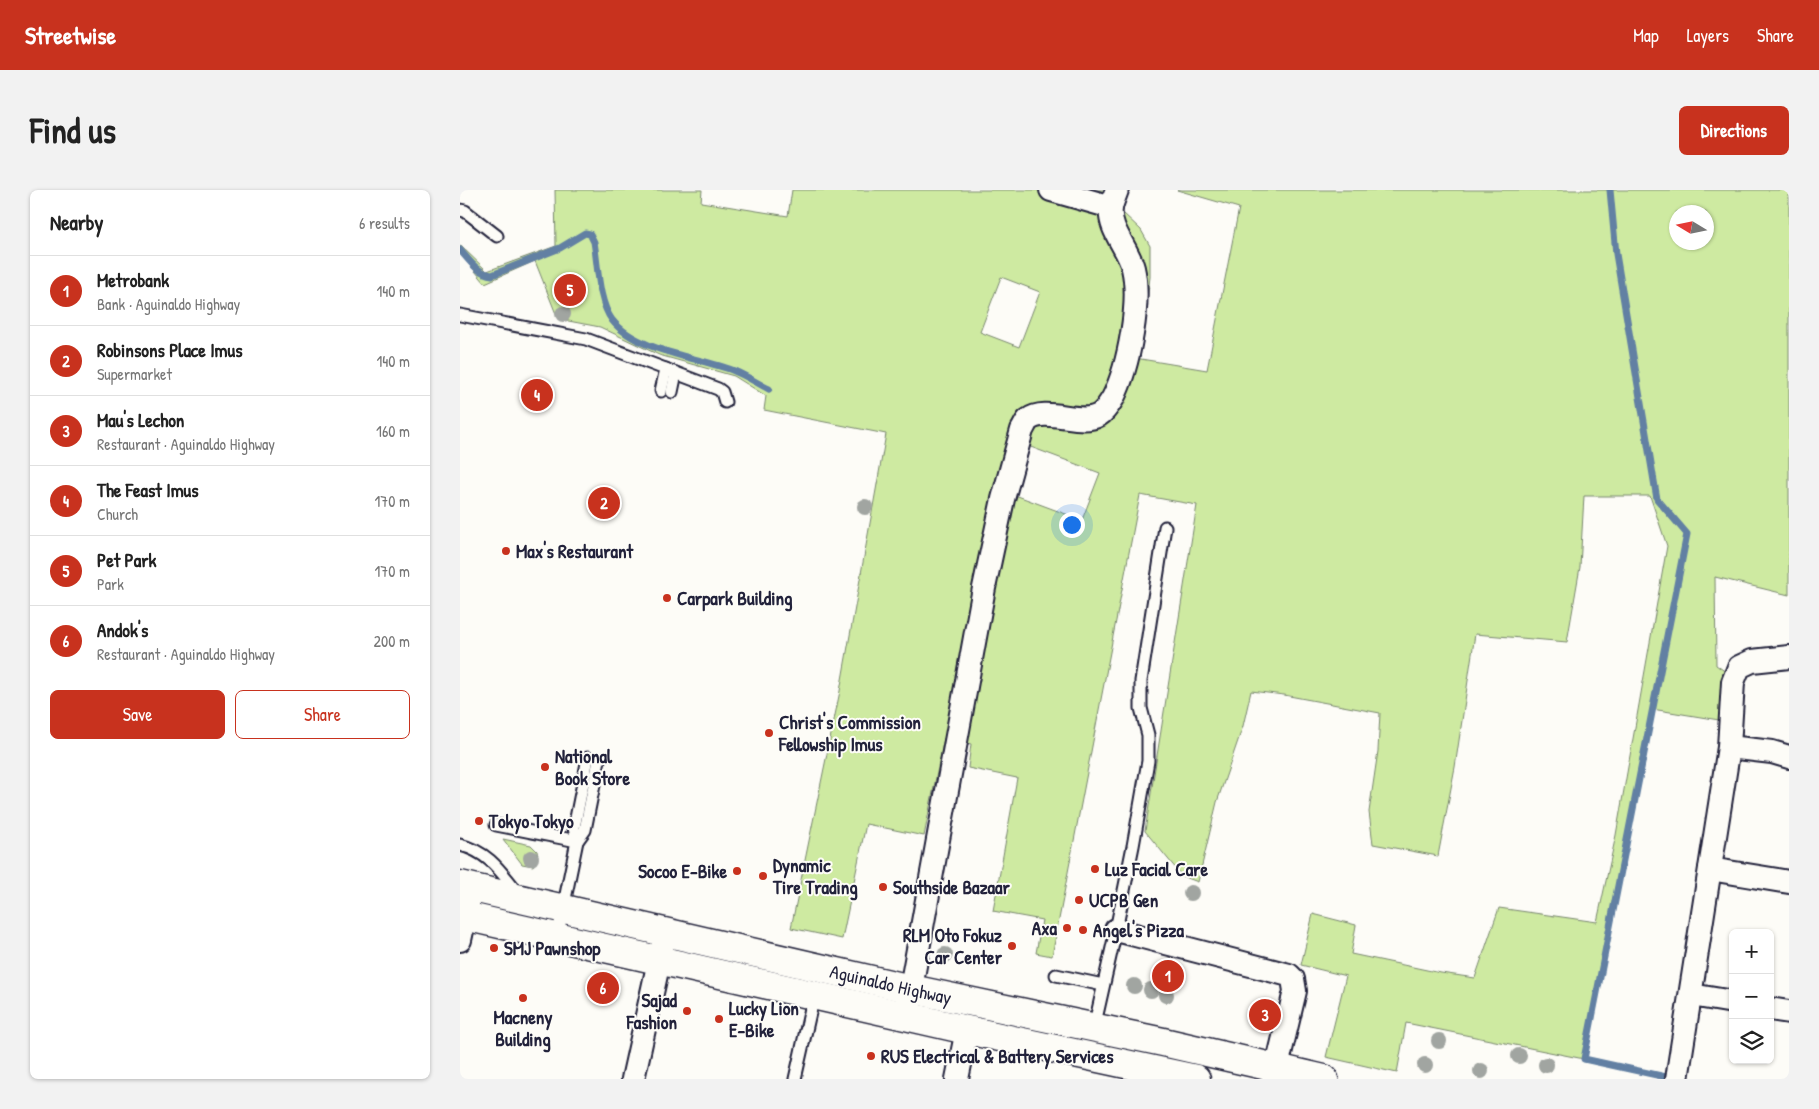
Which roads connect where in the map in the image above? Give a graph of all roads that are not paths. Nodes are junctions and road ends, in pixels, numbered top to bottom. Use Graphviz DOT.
graph roads {
  1 [pos="1051,190"];
  2 [pos="1114,199"];
  3 [pos="460,210"];
  4 [pos="497,236"];
  5 [pos="460,315"];
  6 [pos="671,371"];
  7 [pos="666,392"];
  8 [pos="725,402"];
  9 [pos="1164,528"];
  10 [pos="1789,657"];
  11 [pos="1729,746"];
  12 [pos="1789,757"];
  13 [pos="594,759"];
  14 [pos="496,825"];
  15 [pos="577,841"];
  16 [pos="460,845"];
  17 [pos="1710,869"];
  18 [pos="1789,882"];
  19 [pos="465,886"];
  20 [pos="525,901"];
  21 [pos="562,910"];
  22 [pos="462,924"];
  23 [pos="1116,930"];
  24 [pos="665,934"];
  25 [pos="557,938"];
  26 [pos="659,960"];
  27 [pos="1056,975"];
  28 [pos="1103,985"];
  29 [pos="912,989"];
  30 [pos="1692,994"];
  31 [pos="814,995"];
  32 [pos="1729,1001"];
  33 [pos="1774,1010"];
  34 [pos="1789,1012"];
  35 [pos="905,1016"];
  36 [pos="1094,1028"];
  37 [pos="968,1030"];
  38 [pos="1163,1042"];
  39 [pos="1275,1074"];
  40 [pos="1156,1075"];
  41 [pos="633,1079"];
  42 [pos="795,1079"];
  43 [pos="957,1079"];
  44 [pos="1196,1079"];
  45 [pos="1324,1079"];
  46 [pos="1677,1079"];
  1 -- 2 [label="street"];
  2 -- 29 [label="street"];
  3 -- 4 [label="lane"];
  5 -- 6 [label="lane"];
  6 -- 7 [label="lane"];
  6 -- 8 [label="lane"];
  9 -- 23 [label="lane"];
  10 -- 11 [label="street"];
  11 -- 12 [label="street"];
  11 -- 17 [label="street"];
  13 -- 15 [label="lane"];
  14 -- 15 [label="lane"];
  15 -- 21 [label="lane"];
  16 -- 20 [label="lane"];
  17 -- 18 [label="street"];
  17 -- 30 [label="street"];
  19 -- 20 [label="highway, Aguinaldo Highway"];
  19 -- 22 [label="street"];
  20 -- 21 [label="highway, Aguinaldo Highway"];
  21 -- 24 [label="highway, Aguinaldo Highway"];
  21 -- 25 [label="lane"];
  22 -- 25 [label="highway, Aguinaldo Highway"];
  23 -- 28 [label="lane"];
  23 -- 39 [label="street"];
  24 -- 26 [label="street"];
  24 -- 29 [label="highway, Aguinaldo Highway"];
  25 -- 26 [label="highway, Aguinaldo Highway"];
  26 -- 31 [label="highway, Aguinaldo Highway"];
  26 -- 41 [label="street"];
  27 -- 28 [label="lane"];
  28 -- 36 [label="lane"];
  29 -- 35 [label="street"];
  29 -- 36 [label="highway, Aguinaldo Highway"];
  30 -- 32 [label="street"];
  30 -- 46 [label="street"];
  31 -- 35 [label="highway, Aguinaldo Highway"];
  31 -- 42 [label="lane"];
  33 -- 34 [label="street"];
  35 -- 37 [label="highway, Aguinaldo Highway"];
  36 -- 38 [label="highway, Aguinaldo Highway"];
  37 -- 40 [label="highway, Aguinaldo Highway"];
  37 -- 43 [label="street"];
  38 -- 39 [label="highway, Aguinaldo Highway"];
  38 -- 40 [label="street"];
  39 -- 45 [label="highway, Aguinaldo Highway"];
  40 -- 44 [label="highway, Aguinaldo Highway"];
}
